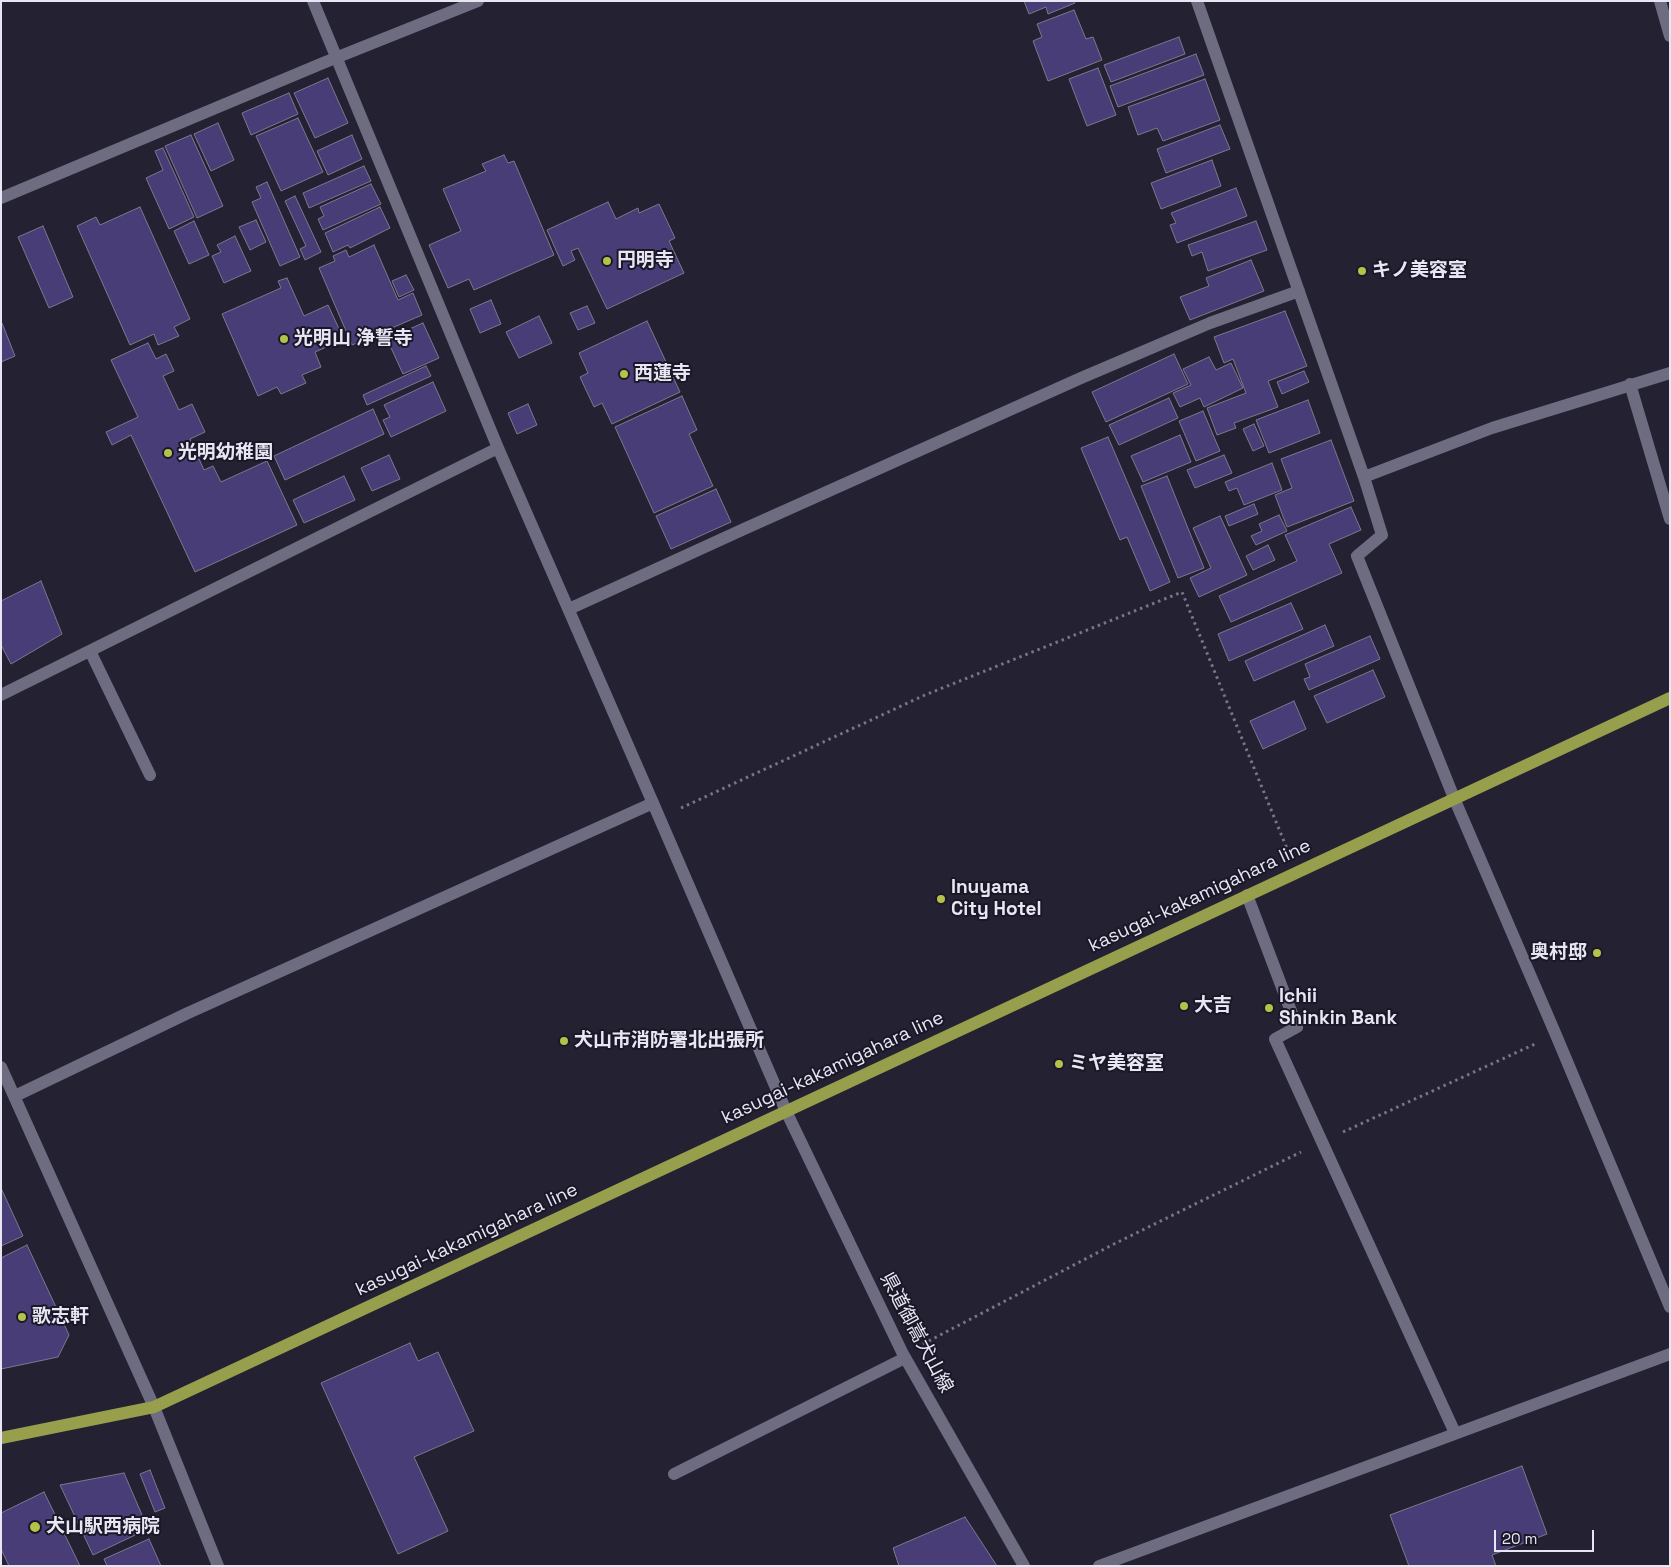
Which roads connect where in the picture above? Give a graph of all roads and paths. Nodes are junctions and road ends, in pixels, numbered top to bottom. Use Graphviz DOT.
graph roads {
  1 [pos="313,1"];
  2 [pos="478,1"];
  3 [pos="1197,1"];
  4 [pos="1660,1"];
  5 [pos="1670,36"];
  6 [pos="336,58"];
  7 [pos="1,198"];
  8 [pos="1299,291"];
  9 [pos="1670,373"];
  10 [pos="1630,384"];
  11 [pos="498,448"];
  12 [pos="1364,477"];
  13 [pos="1670,519"];
  14 [pos="569,610"];
  15 [pos="90,652"];
  16 [pos="1,695"];
  17 [pos="1670,698"];
  18 [pos="150,775"];
  19 [pos="1454,798"];
  20 [pos="653,803"];
  21 [pos="660,818"];
  22 [pos="1297,872"];
  23 [pos="1247,895"];
  24 [pos="1556,1035"];
  25 [pos="1,1066"];
  26 [pos="15,1096"];
  27 [pos="786,1111"];
  28 [pos="1322,1142"];
  29 [pos="1670,1307"];
  30 [pos="1670,1354"];
  31 [pos="904,1356"];
  32 [pos="154,1407"];
  33 [pos="1455,1433"];
  34 [pos="1,1438"];
  35 [pos="674,1474"];
  36 [pos="218,1566"];
  37 [pos="1024,1566"];
  38 [pos="1099,1566"];
  1 -- 6 [label="street, 県道御嵩犬山線"];
  2 -- 6 [label="street"];
  3 -- 8 [label="street"];
  4 -- 5 [label="street"];
  6 -- 7 [label="street"];
  6 -- 11 [label="street, 県道御嵩犬山線"];
  8 -- 12 [label="street"];
  8 -- 14 [label="street"];
  9 -- 10 [label="street"];
  10 -- 12 [label="street"];
  10 -- 13 [label="street"];
  11 -- 14 [label="street, 県道御嵩犬山線"];
  11 -- 15 [label="street"];
  12 -- 19 [label="street"];
  14 -- 20 [label="street, 県道御嵩犬山線"];
  15 -- 16 [label="street"];
  15 -- 18 [label="street"];
  17 -- 19 [label="main road, kasugai-kakamigahara line"];
  19 -- 22 [label="main road, kasugai-kakamigahara line"];
  19 -- 24 [label="street"];
  20 -- 21 [label="street, 県道御嵩犬山線"];
  20 -- 26 [label="street"];
  21 -- 22 [label="path"];
  21 -- 27 [label="street, 県道御嵩犬山線"];
  22 -- 23 [label="main road, kasugai-kakamigahara line"];
  23 -- 27 [label="main road, kasugai-kakamigahara line"];
  23 -- 28 [label="street"];
  24 -- 28 [label="path"];
  24 -- 29 [label="street"];
  25 -- 26 [label="street"];
  26 -- 32 [label="street"];
  27 -- 31 [label="street, 県道御嵩犬山線"];
  27 -- 32 [label="main road, kasugai-kakamigahara line"];
  28 -- 31 [label="path"];
  28 -- 33 [label="street"];
  30 -- 33 [label="street"];
  31 -- 35 [label="street"];
  31 -- 37 [label="street, 県道御嵩犬山線"];
  32 -- 34 [label="main road, kasugai-kakamigahara line"];
  32 -- 36 [label="street"];
  33 -- 38 [label="street"];
}
